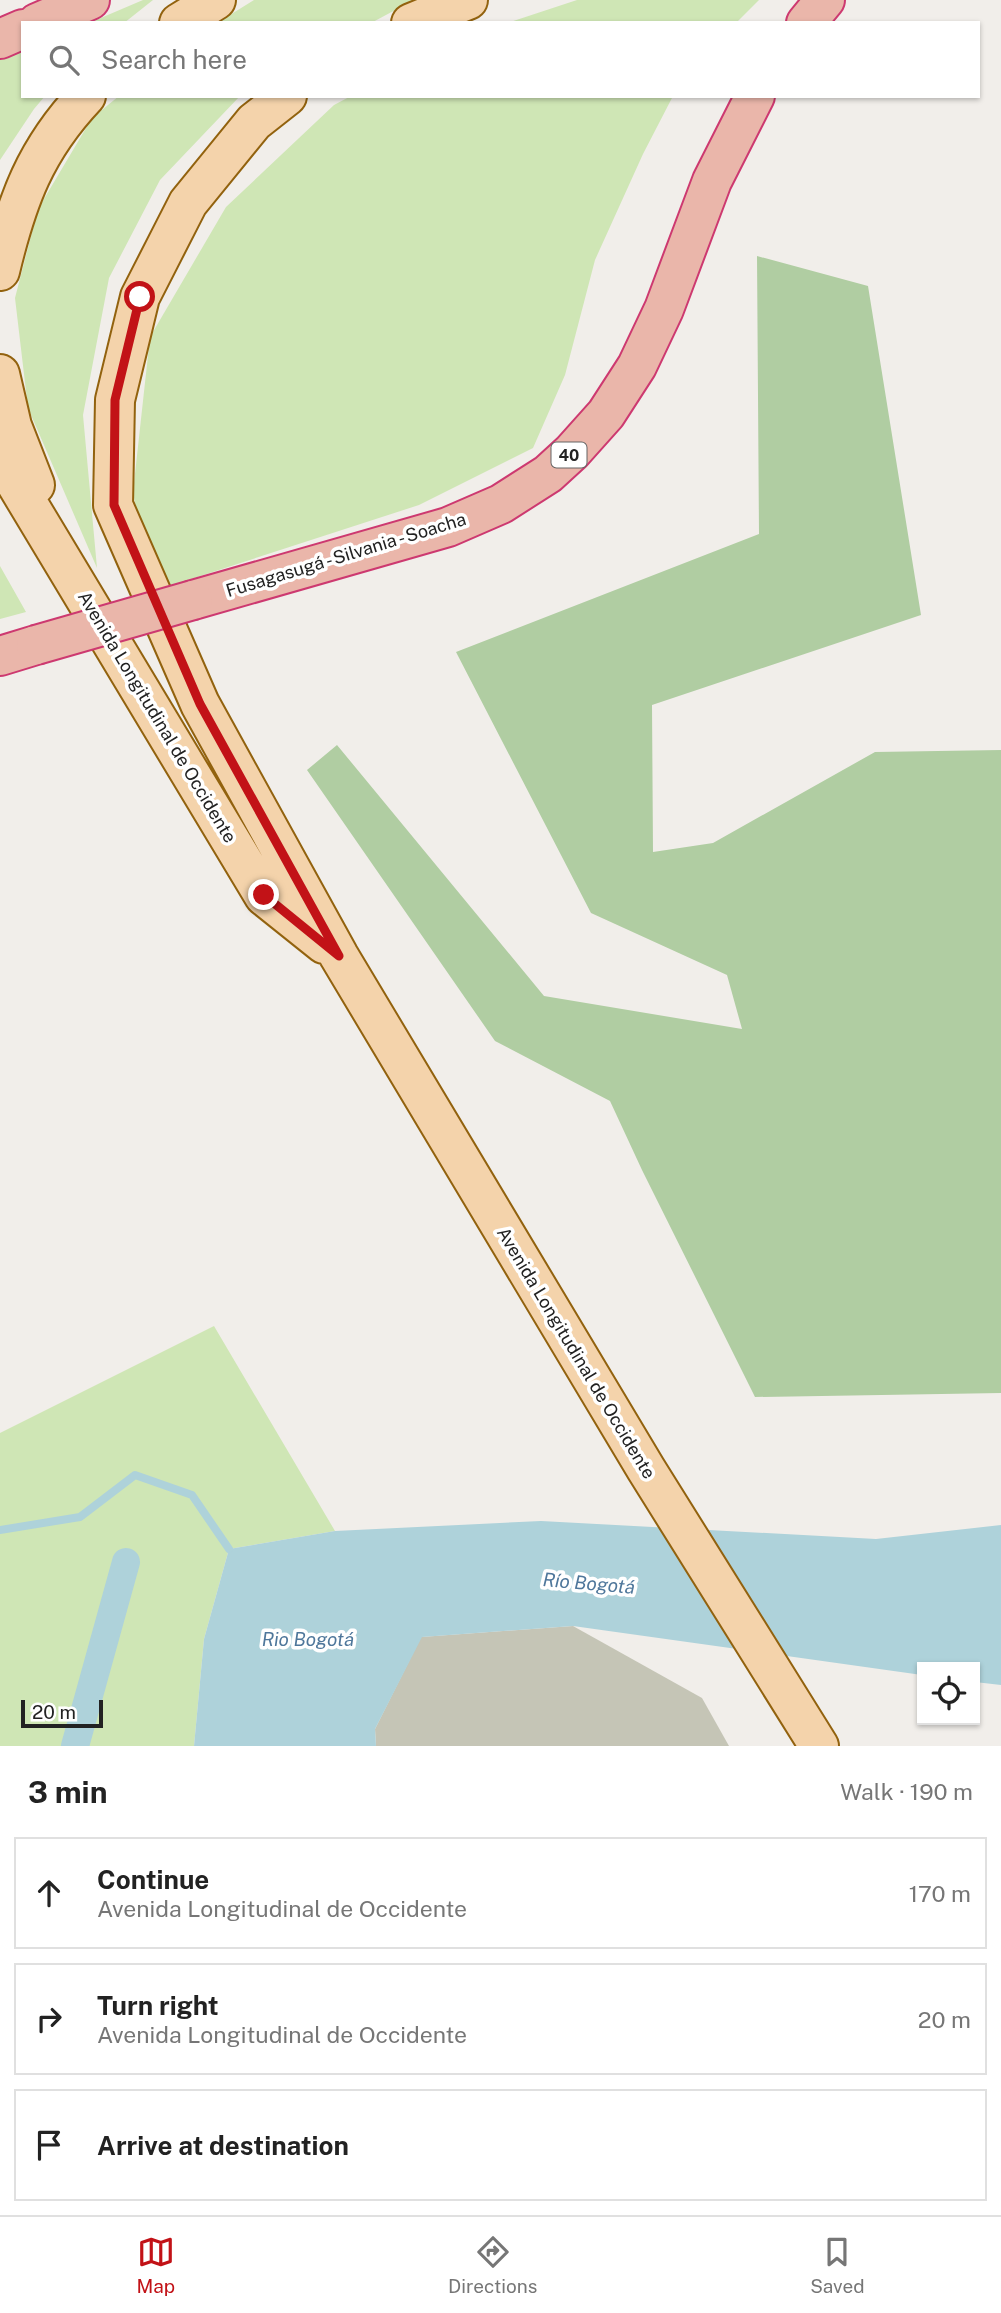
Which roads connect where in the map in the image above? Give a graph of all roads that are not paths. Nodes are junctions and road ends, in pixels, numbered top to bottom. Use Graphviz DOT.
graph roads {
  1 [pos="90,0"];
  2 [pos="216,0"];
  3 [pos="468,0"];
  4 [pos="825,0"];
  5 [pos="42,21"];
  6 [pos="182,21"];
  7 [pos="416,21"];
  8 [pos="808,21"];
  9 [pos="21,30"];
  10 [pos="0,39"];
  11 [pos="84,98"];
  12 [pos="284,98"];
  13 [pos="754,98"];
  14 [pos="0,271"];
  15 [pos="0,374"];
  16 [pos="0,457"];
  17 [pos="81,592"];
  18 [pos="0,656"];
  19 [pos="339,956"];
  20 [pos="819,1746"];
  1 -- 5 [label="highway"];
  2 -- 6 [label="main road"];
  3 -- 7 [label="main road"];
  4 -- 8 [label="highway"];
  9 -- 10 [label="highway"];
  11 -- 14 [label="main road"];
  12 -- 19 [label="main road, Avenida Longitudinal de Occidente"];
  13 -- 18 [label="highway, Fusagasugá - Silvania - Soacha / 40, bridge"];
  15 -- 17 [label="main road"];
  16 -- 17 [label="main road, Avenida Longitudinal de Occidente"];
  17 -- 19 [label="main road, Avenida Longitudinal de Occidente"];
  19 -- 20 [label="main road, Avenida Longitudinal de Occidente"];
}
